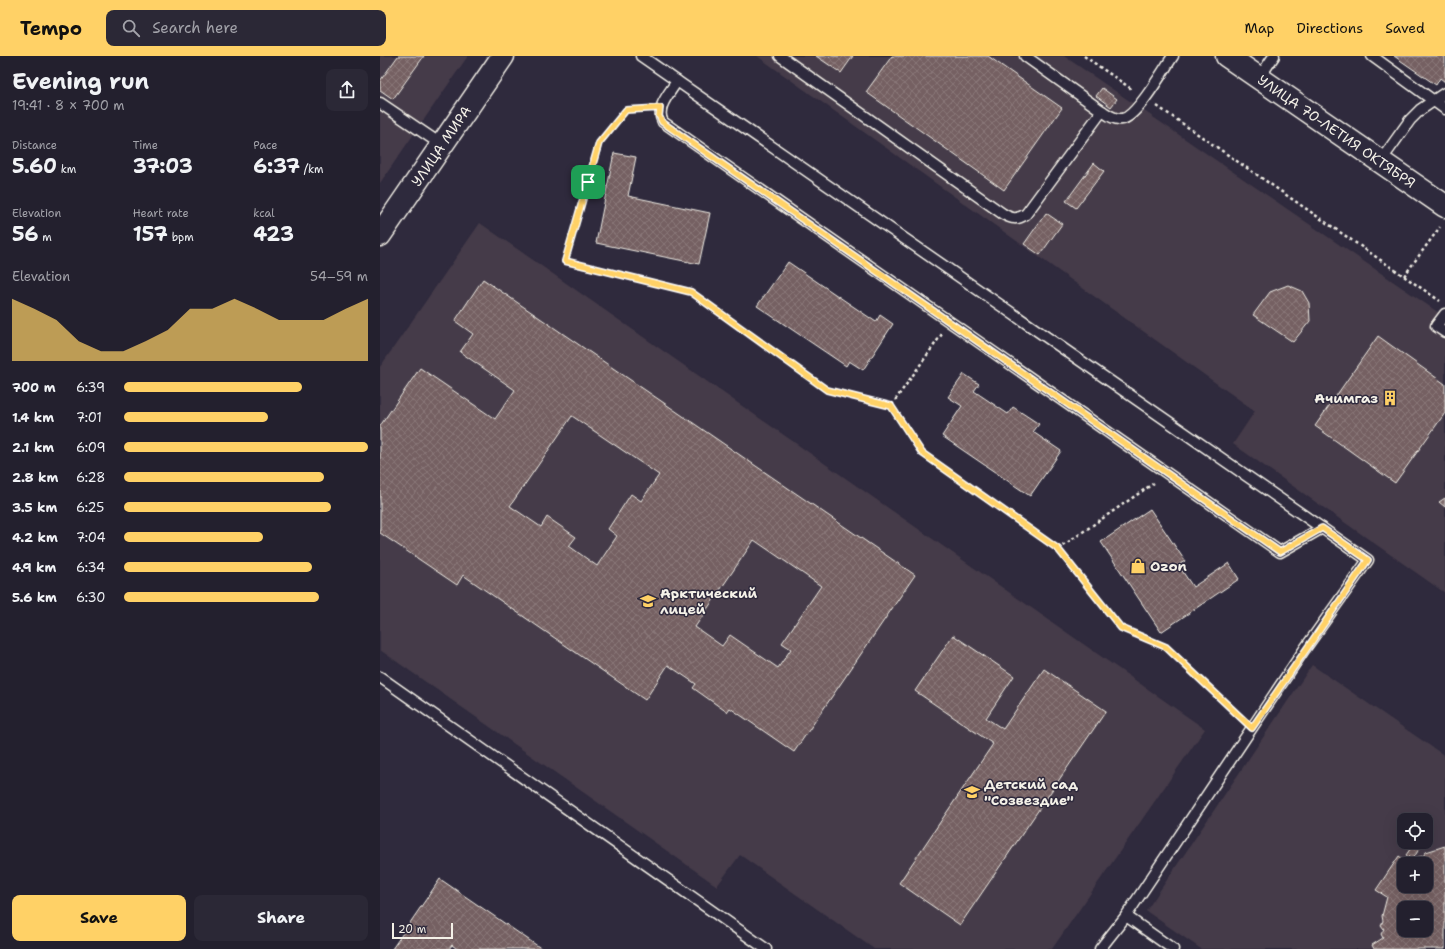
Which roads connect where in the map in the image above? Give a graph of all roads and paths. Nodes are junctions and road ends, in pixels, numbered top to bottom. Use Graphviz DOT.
graph roads {
  1 [pos="503,56"];
  2 [pos="641,56"];
  3 [pos="780,56"];
  4 [pos="1025,56"];
  5 [pos="1084,56"];
  6 [pos="1173,56"];
  7 [pos="1227,56"];
  8 [pos="1274,56"];
  9 [pos="1372,56"];
  10 [pos="1259,78"];
  11 [pos="677,81"];
  12 [pos="1445,93"];
  13 [pos="1144,98"];
  14 [pos="1434,101"];
  15 [pos="380,103"];
  16 [pos="660,108"];
  17 [pos="1445,109"];
  18 [pos="1102,111"];
  19 [pos="442,145"];
  20 [pos="1380,162"];
  21 [pos="1443,216"];
  22 [pos="380,235"];
  23 [pos="1404,276"];
  24 [pos="1445,304"];
  25 [pos="1445,314"];
  26 [pos="951,323"];
  27 [pos="1445,332"];
  28 [pos="891,406"];
  29 [pos="1167,473"];
  30 [pos="1322,528"];
  31 [pos="1058,549"];
  32 [pos="380,677"];
  33 [pos="1252,728"];
  34 [pos="1126,916"];
  35 [pos="766,949"];
  36 [pos="1100,949"];
  37 [pos="1173,949"];
  1 -- 19 [label="main road, УЛИЦА МИРА"];
  2 -- 11 [label="lane"];
  3 -- 18 [label="lane"];
  4 -- 18 [label="lane"];
  5 -- 13 [label="path"];
  6 -- 13 [label="lane"];
  7 -- 10 [label="main road, УЛИЦА 70-ЛЕТИЯ ОКТЯБРЯ"];
  8 -- 10 [label="lane"];
  9 -- 14 [label="lane"];
  10 -- 20 [label="main road, УЛИЦА 70-ЛЕТИЯ ОКТЯБРЯ"];
  11 -- 16 [label="lane"];
  11 -- 30 [label="lane"];
  12 -- 14 [label="lane"];
  13 -- 18 [label="lane"];
  13 -- 23 [label="path"];
  14 -- 17 [label="lane"];
  14 -- 20 [label="lane"];
  15 -- 19 [label="lane"];
  16 -- 26 [label="lane"];
  16 -- 28 [label="path"];
  19 -- 22 [label="main road, УЛИЦА МИРА"];
  20 -- 21 [label="main road, УЛИЦА 70-ЛЕТИЯ ОКТЯБРЯ"];
  21 -- 23 [label="path"];
  23 -- 24 [label="path"];
  25 -- 27 [label="lane"];
  26 -- 28 [label="path"];
  26 -- 29 [label="lane"];
  28 -- 31 [label="path"];
  29 -- 30 [label="lane"];
  29 -- 31 [label="path"];
  30 -- 33 [label="lane"];
  31 -- 33 [label="path"];
  32 -- 35 [label="lane"];
  33 -- 34 [label="lane"];
  34 -- 36 [label="lane"];
  34 -- 37 [label="lane"];
}
